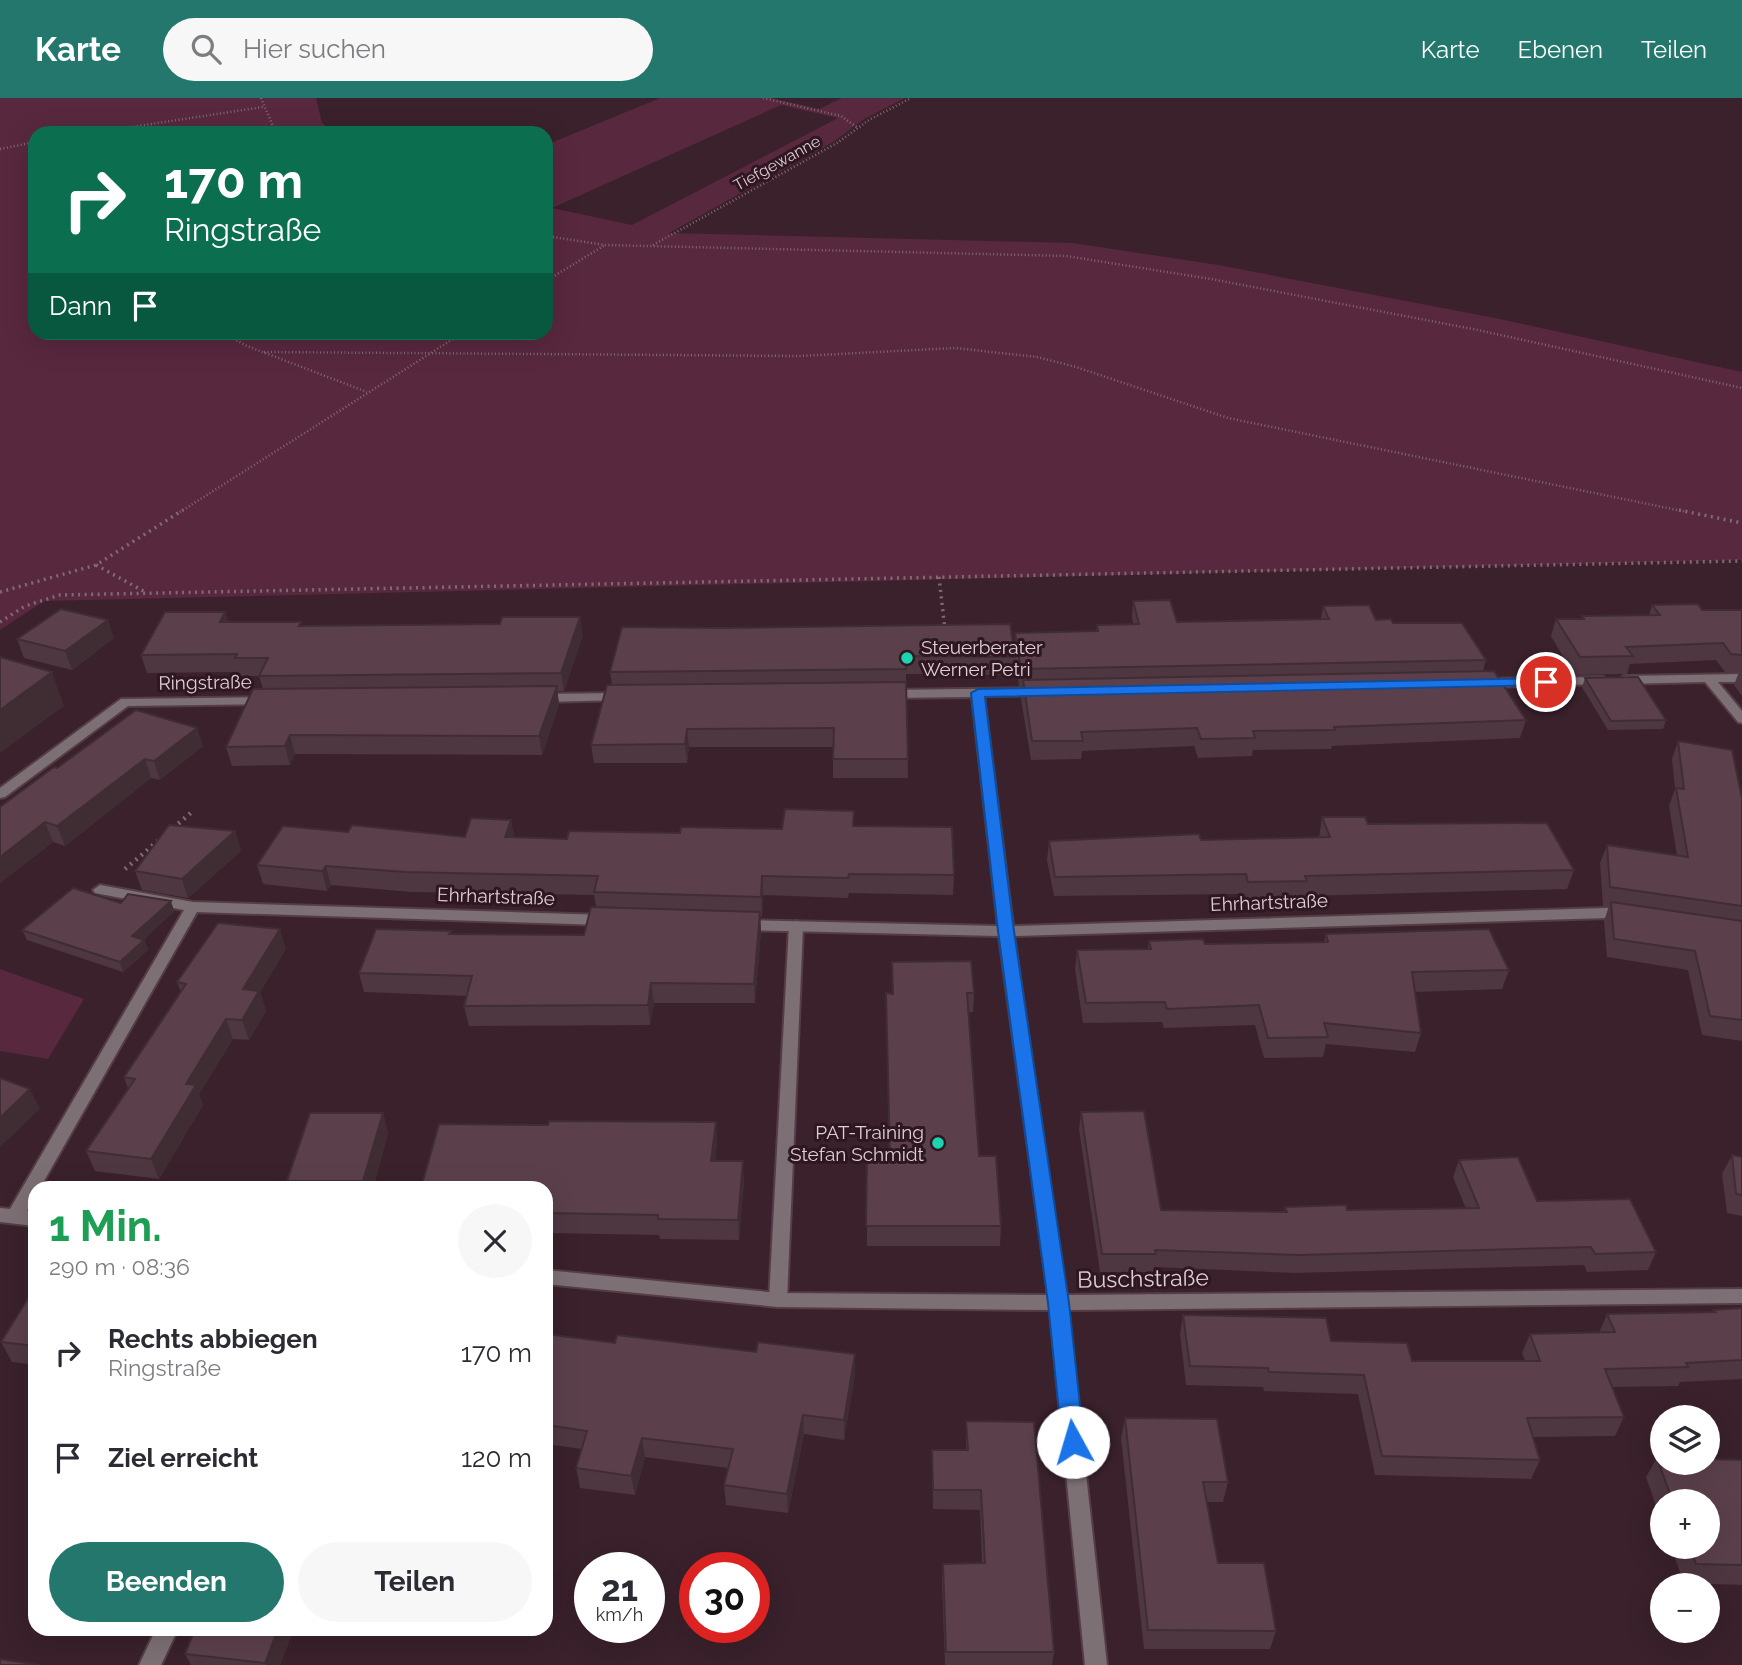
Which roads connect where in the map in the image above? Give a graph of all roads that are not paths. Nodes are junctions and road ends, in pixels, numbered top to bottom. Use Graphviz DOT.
graph roads {
  1 [pos="1742,678"];
  2 [pos="1709,679"];
  3 [pos="1474,683"];
  4 [pos="1060,692"];
  5 [pos="978,693"];
  6 [pos="869,695"];
  7 [pos="635,697"];
  8 [pos="525,698"];
  9 [pos="277,701"];
  10 [pos="1742,719"];
  11 [pos="0,794"];
  12 [pos="100,890"];
  13 [pos="193,908"];
  14 [pos="1634,917"];
  15 [pos="618,921"];
  16 [pos="728,924"];
  17 [pos="796,926"];
  18 [pos="1006,931"];
  19 [pos="29,1181"];
  20 [pos="28,1183"];
  21 [pos="8,1216"];
  22 [pos="28,1218"];
  23 [pos="553,1278"];
  24 [pos="1742,1296"];
  25 [pos="778,1300"];
  26 [pos="1058,1303"];
  27 [pos="164,1636"];
  28 [pos="150,1665"];
  29 [pos="1096,1665"];
  1 -- 2 [label="street"];
  2 -- 3 [label="street"];
  2 -- 10 [label="street"];
  4 -- 5 [label="street"];
  5 -- 6 [label="street"];
  5 -- 18 [label="street"];
  7 -- 8 [label="street"];
  9 -- 11 [label="street, Ringstraße"];
  12 -- 13 [label="street, Ehrhartstraße"];
  13 -- 15 [label="street, Ehrhartstraße"];
  13 -- 19 [label="street"];
  14 -- 18 [label="street, Ehrhartstraße"];
  16 -- 17 [label="street, Ehrhartstraße"];
  17 -- 18 [label="street, Ehrhartstraße"];
  17 -- 25 [label="street"];
  18 -- 26 [label="street"];
  20 -- 21 [label="street"];
  21 -- 22 [label="street"];
  23 -- 25 [label="street, Buschstraße"];
  24 -- 26 [label="street, Buschstraße"];
  25 -- 26 [label="street, Buschstraße"];
  26 -- 29 [label="street"];
  27 -- 28 [label="street"];
}
